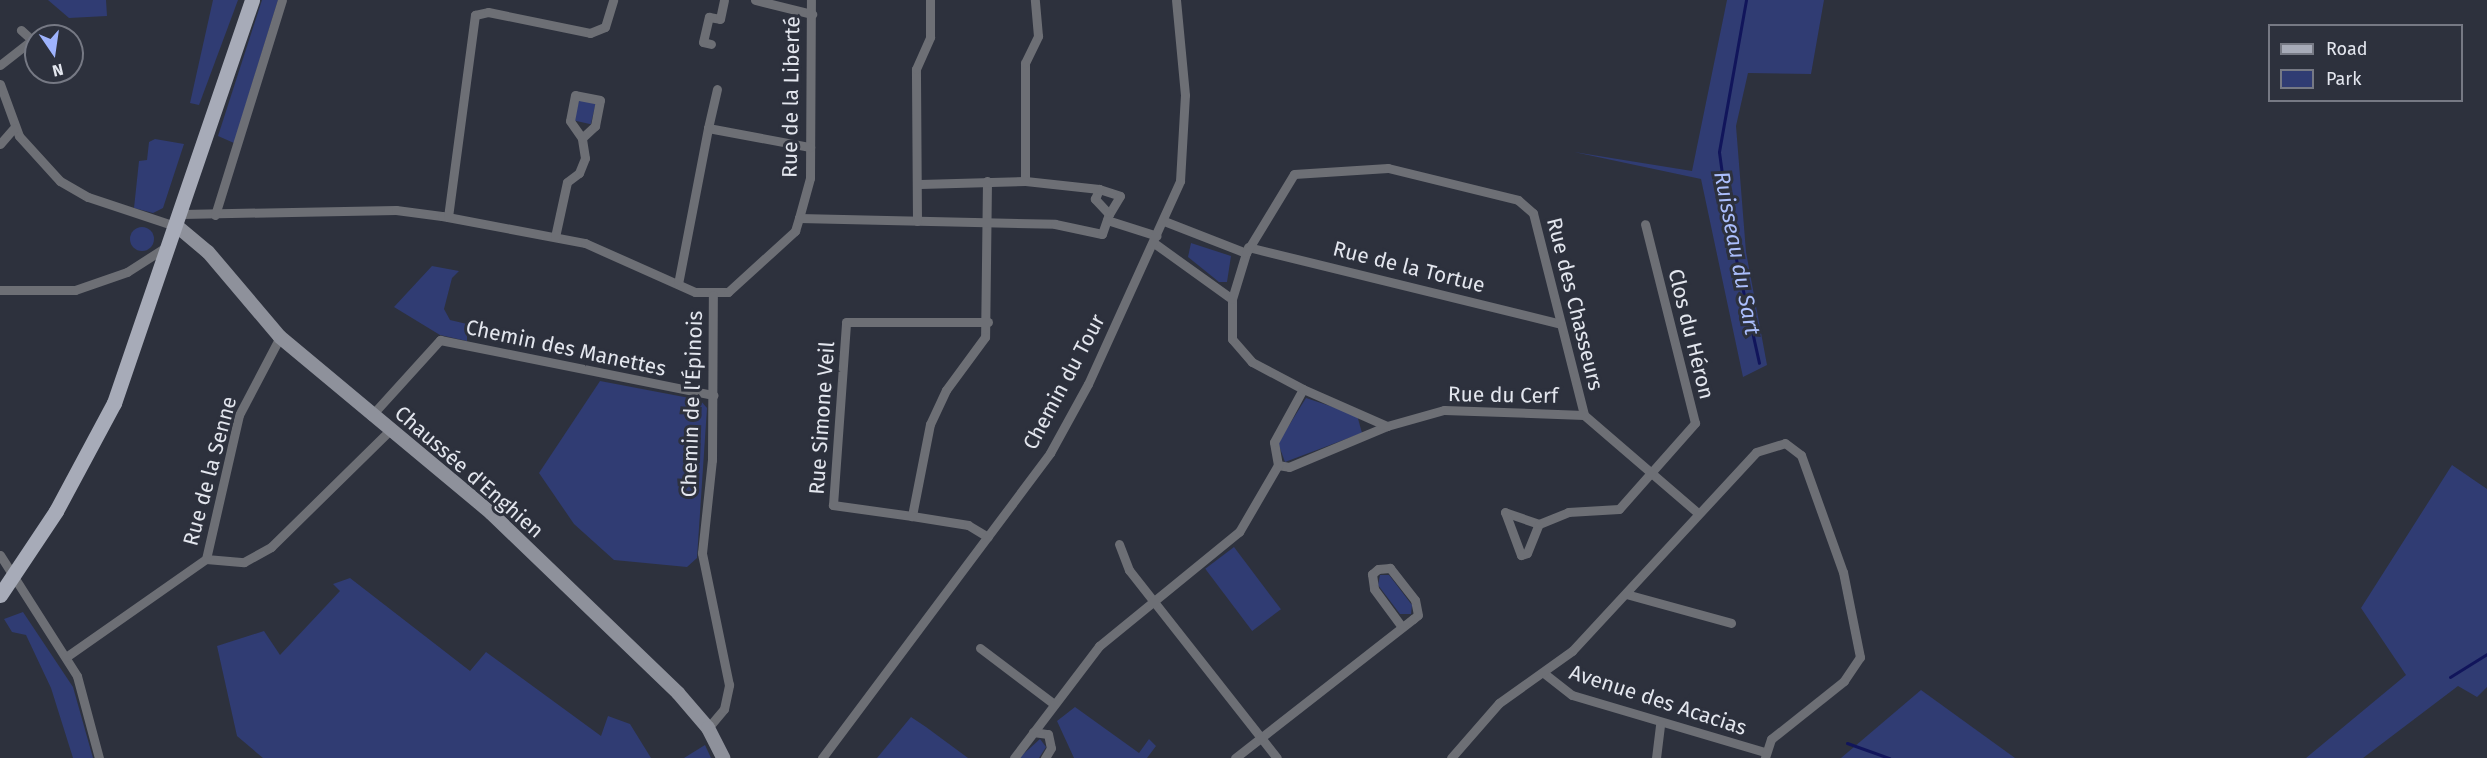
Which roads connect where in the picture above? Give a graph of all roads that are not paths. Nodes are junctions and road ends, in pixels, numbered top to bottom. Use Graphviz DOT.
graph roads {
  1 [pos="252,0"];
  2 [pos="282,0"];
  3 [pos="613,0"];
  4 [pos="724,0"];
  5 [pos="755,0"];
  6 [pos="811,0"];
  7 [pos="930,0"];
  8 [pos="1035,0"];
  9 [pos="1176,0"];
  10 [pos="812,14"];
  11 [pos="21,30"];
  12 [pos="711,44"];
  13 [pos="0,65"];
  14 [pos="0,84"];
  15 [pos="717,88"];
  16 [pos="14,128"];
  17 [pos="708,128"];
  18 [pos="582,138"];
  19 [pos="0,144"];
  20 [pos="810,147"];
  21 [pos="987,181"];
  22 [pos="1025,181"];
  23 [pos="920,184"];
  24 [pos="1099,189"];
  25 [pos="215,215"];
  26 [pos="448,217"];
  27 [pos="1108,217"];
  28 [pos="799,218"];
  29 [pos="180,220"];
  30 [pos="917,221"];
  31 [pos="1164,221"];
  32 [pos="988,224"];
  33 [pos="1645,224"];
  34 [pos="555,237"];
  35 [pos="1156,239"];
  36 [pos="171,244"];
  37 [pos="1247,250"];
  38 [pos="678,284"];
  39 [pos="0,290"];
  40 [pos="713,295"];
  41 [pos="1232,299"];
  42 [pos="988,322"];
  43 [pos="1561,324"];
  44 [pos="280,337"];
  45 [pos="1303,389"];
  46 [pos="714,395"];
  47 [pos="1584,415"];
  48 [pos="371,416"];
  49 [pos="1387,426"];
  50 [pos="390,430"];
  51 [pos="1278,465"];
  52 [pos="1651,472"];
  53 [pos="1698,513"];
  54 [pos="912,516"];
  55 [pos="1539,524"];
  56 [pos="988,537"];
  57 [pos="1119,544"];
  58 [pos="0,555"];
  59 [pos="206,559"];
  60 [pos="5,587"];
  61 [pos="1626,594"];
  62 [pos="1155,603"];
  63 [pos="1731,623"];
  64 [pos="1402,627"];
  65 [pos="980,648"];
  66 [pos="66,657"];
  67 [pos="1545,674"];
  68 [pos="1054,704"];
  69 [pos="1660,723"];
  70 [pos="708,728"];
  71 [pos="1033,732"];
  72 [pos="1261,738"];
  73 [pos="1764,755"];
  74 [pos="99,758"];
  75 [pos="723,758"];
  76 [pos="822,758"];
  77 [pos="1014,758"];
  78 [pos="1045,758"];
  79 [pos="1235,758"];
  80 [pos="1277,758"];
  81 [pos="1451,758"];
  82 [pos="1656,758"];
  1 -- 29 [label="main road"];
  2 -- 25 [label="street"];
  3 -- 26 [label="street"];
  4 -- 12 [label="street"];
  5 -- 10 [label="street"];
  6 -- 10 [label="street, Rue de la Liberté"];
  7 -- 23 [label="street"];
  8 -- 22 [label="street"];
  9 -- 31 [label="street, Chemin du Tour"];
  10 -- 20 [label="street, Rue de la Liberté"];
  11 -- 13 [label="street"];
  14 -- 16 [label="street"];
  15 -- 17 [label="street"];
  16 -- 19 [label="street"];
  16 -- 29 [label="street, Chemin de l'Épinois"];
  17 -- 20 [label="street"];
  17 -- 38 [label="street"];
  18 -- 18 [label="street"];
  18 -- 34 [label="street"];
  20 -- 28 [label="street, Rue de la Liberté"];
  21 -- 22 [label="street"];
  21 -- 23 [label="street"];
  21 -- 32 [label="street"];
  22 -- 24 [label="street"];
  23 -- 30 [label="street"];
  24 -- 27 [label="street"];
  24 -- 27 [label="street"];
  25 -- 26 [label="street, Chemin de l'Épinois"];
  25 -- 29 [label="street, Chemin de l'Épinois"];
  26 -- 34 [label="street, Chemin de l'Épinois"];
  27 -- 32 [label="street"];
  27 -- 35 [label="street"];
  28 -- 30 [label="street"];
  28 -- 40 [label="street, Rue de la Liberté"];
  29 -- 36 [label="main road"];
  29 -- 44 [label="main road, Chaussée d'Enghien"];
  30 -- 32 [label="street"];
  31 -- 35 [label="street, Chemin du Tour"];
  31 -- 37 [label="street, Rue de la Tortue"];
  32 -- 42 [label="street"];
  33 -- 52 [label="street, Clos du Héron"];
  34 -- 38 [label="street, Chemin de l'Épinois"];
  35 -- 41 [label="street"];
  35 -- 56 [label="street, Chemin du Tour"];
  36 -- 39 [label="street"];
  36 -- 60 [label="main road"];
  37 -- 41 [label="street, Rue des Chasseurs"];
  37 -- 43 [label="street, Rue de la Tortue"];
  37 -- 43 [label="street, Rue des Chasseurs"];
  38 -- 40 [label="street, Chemin de l'Épinois"];
  40 -- 46 [label="street, Chemin de l'Épinois"];
  41 -- 45 [label="street"];
  42 -- 54 [label="street"];
  42 -- 54 [label="street, Rue Simone Veil"];
  43 -- 47 [label="street, Rue des Chasseurs"];
  44 -- 48 [label="main road, Chaussée d'Enghien"];
  44 -- 59 [label="street, Rue de la Senne"];
  45 -- 49 [label="street"];
  45 -- 51 [label="street"];
  46 -- 48 [label="street, Chemin des Manettes"];
  46 -- 70 [label="street, Chemin de l'Épinois"];
  47 -- 49 [label="street, Rue du Cerf"];
  47 -- 52 [label="street, Rue des Chasseurs"];
  48 -- 50 [label="main road, Chaussée d'Enghien"];
  49 -- 51 [label="street, Rue du Cerf"];
  50 -- 59 [label="street"];
  50 -- 70 [label="main road, Chaussée d'Enghien"];
  51 -- 62 [label="street"];
  52 -- 53 [label="street, Rue des Chasseurs"];
  52 -- 55 [label="street"];
  53 -- 61 [label="street"];
  53 -- 73 [label="street"];
  54 -- 56 [label="street"];
  55 -- 55 [label="street"];
  56 -- 76 [label="street, Chemin du Tour"];
  57 -- 62 [label="street"];
  58 -- 60 [label="street"];
  59 -- 66 [label="street, Rue de la Senne"];
  60 -- 66 [label="street"];
  61 -- 63 [label="street"];
  61 -- 67 [label="street"];
  62 -- 68 [label="street"];
  62 -- 72 [label="street"];
  64 -- 64 [label="street"];
  64 -- 72 [label="street"];
  65 -- 68 [label="street"];
  66 -- 74 [label="street"];
  67 -- 69 [label="street, Avenue des Acacias"];
  67 -- 81 [label="street"];
  68 -- 71 [label="street"];
  69 -- 73 [label="street, Avenue des Acacias"];
  69 -- 82 [label="street"];
  70 -- 75 [label="main road, Chaussée d'Enghien"];
  71 -- 77 [label="street"];
  71 -- 78 [label="street"];
  72 -- 79 [label="street"];
  72 -- 80 [label="street"];
}
